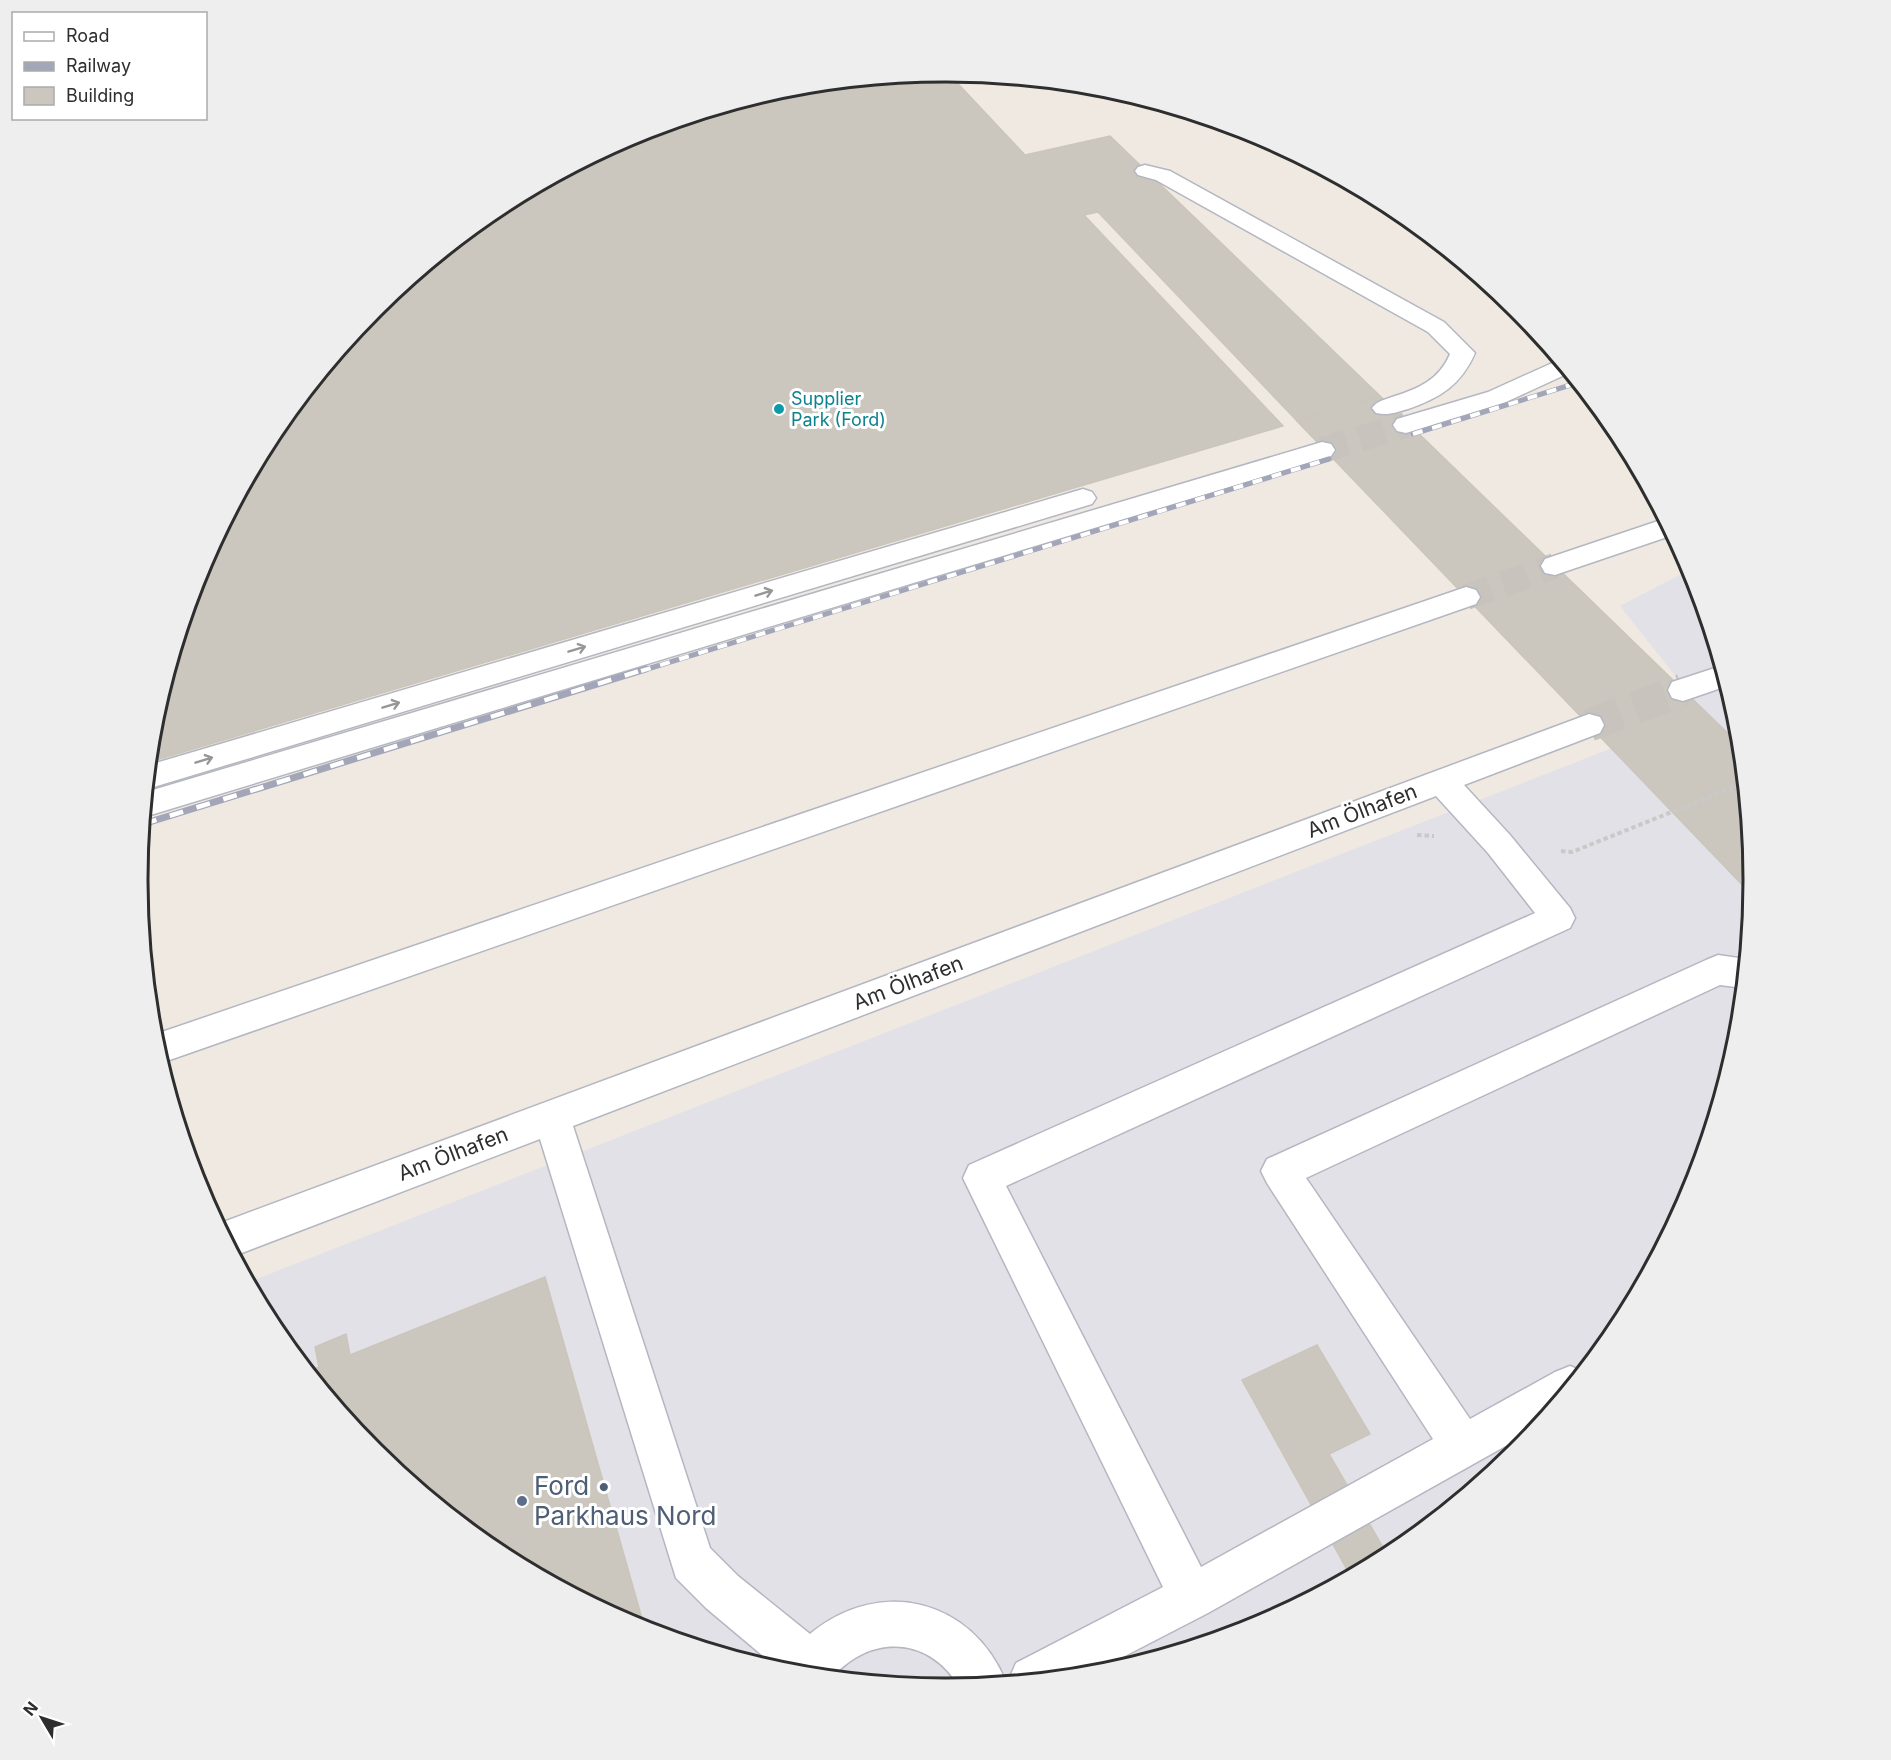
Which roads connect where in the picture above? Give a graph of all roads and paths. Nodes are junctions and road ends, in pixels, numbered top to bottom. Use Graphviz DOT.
graph roads {
  1 [pos="1145,171"];
  2 [pos="1557,369"];
  3 [pos="1385,408"];
  4 [pos="1406,425"];
  5 [pos="1662,529"];
  6 [pos="1555,566"];
  7 [pos="1466,597"];
  8 [pos="1717,678"];
  9 [pos="1683,690"];
  10 [pos="1589,725"];
  11 [pos="155,775"];
  12 [pos="1441,781"];
  13 [pos="152,803"];
  14 [pos="1737,972"];
  15 [pos="165,1046"];
  16 [pos="552,1117"];
  17 [pos="232,1238"];
  18 [pos="1552,1397"];
  19 [pos="1463,1447"];
  20 [pos="1192,1597"];
  21 [pos="804,1664"];
  22 [pos="814,1666"];
  23 [pos="1047,1671"];
  24 [pos="980,1677"];
  1 -- 3 [label="lane"];
  2 -- 4 [label="lane"];
  5 -- 6 [label="lane"];
  7 -- 15 [label="lane"];
  8 -- 9 [label="lane"];
  10 -- 12 [label="lane, Am Ölhafen"];
  11 -- 13 [label="lane, one-way"];
  12 -- 16 [label="lane, Am Ölhafen"];
  12 -- 20 [label="lane"];
  14 -- 19 [label="lane"];
  16 -- 17 [label="lane, Am Ölhafen"];
  16 -- 21 [label="lane"];
  18 -- 19 [label="lane"];
  19 -- 20 [label="lane"];
  20 -- 23 [label="lane"];
  22 -- 24 [label="lane"];
}
